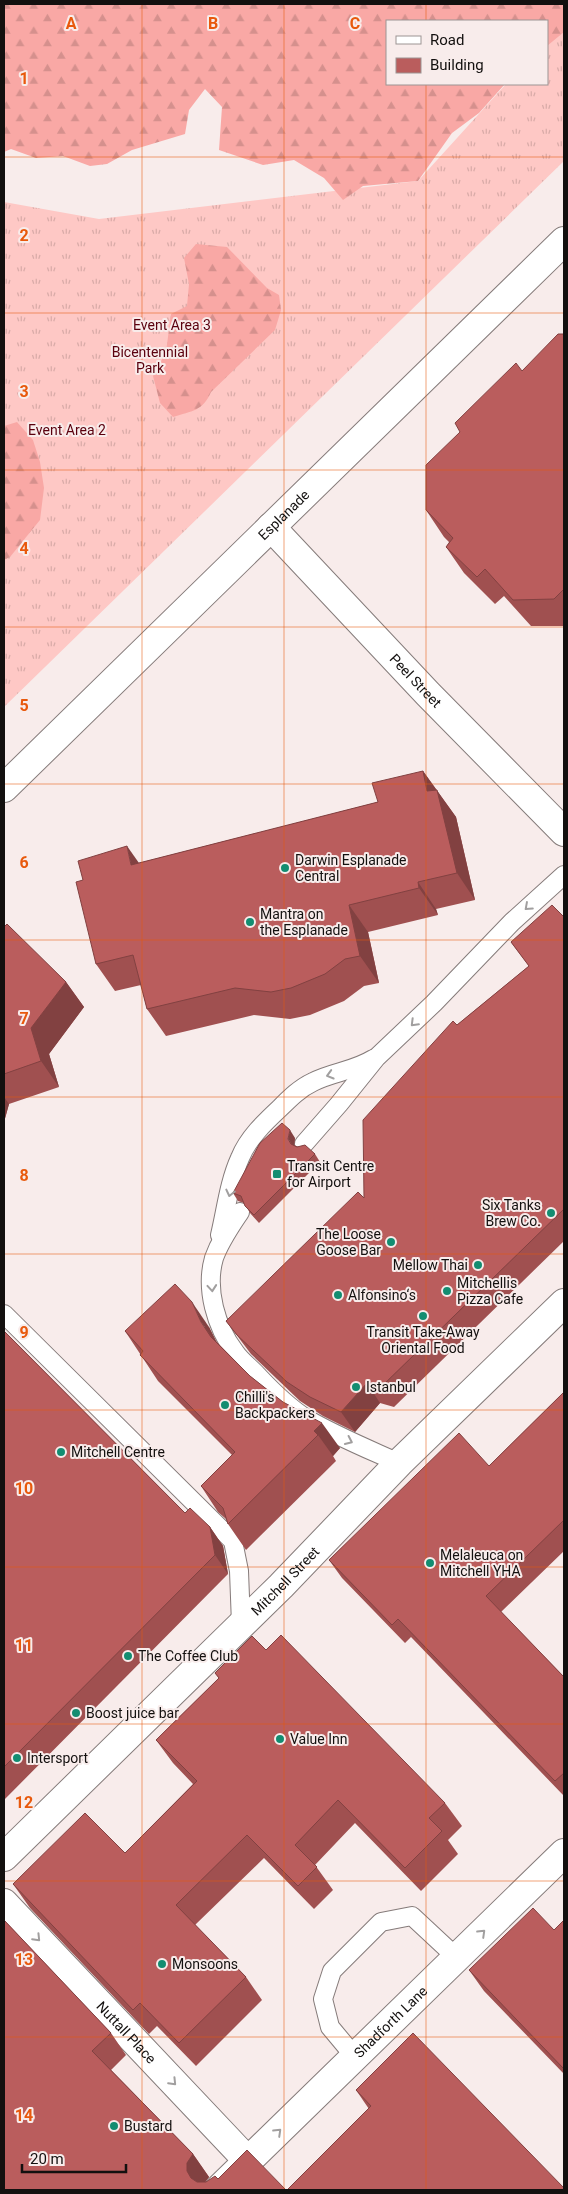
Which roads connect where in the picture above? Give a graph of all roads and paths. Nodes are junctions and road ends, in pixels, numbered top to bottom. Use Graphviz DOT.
graph roads {
  1 [pos="564,241"];
  2 [pos="271,527"];
  3 [pos="4,788"];
  4 [pos="564,832"];
  5 [pos="564,875"];
  6 [pos="376,1058"];
  7 [pos="304,1144"];
  8 [pos="240,1212"];
  9 [pos="214,1259"];
  10 [pos="564,1303"];
  11 [pos="4,1314"];
  12 [pos="399,1464"];
  13 [pos="241,1624"];
  14 [pos="564,1853"];
  15 [pos="4,1857"];
  16 [pos="4,1903"];
  17 [pos="456,1957"];
  18 [pos="355,2057"];
  19 [pos="248,2160"];
  20 [pos="218,2190"];
  1 -- 2 [label="street, Esplanade"];
  2 -- 3 [label="street, Esplanade"];
  2 -- 4 [label="street, Peel Street"];
  5 -- 6 [label="lane, one-way"];
  6 -- 7 [label="lane"];
  6 -- 9 [label="lane, one-way"];
  8 -- 9 [label="lane"];
  9 -- 12 [label="lane, one-way"];
  10 -- 12 [label="street, Mitchell Street"];
  11 -- 13 [label="lane"];
  12 -- 13 [label="street, Mitchell Street"];
  13 -- 15 [label="street, Mitchell Street"];
  17 -- 14 [label="street, Shadforth Lane, one-way"];
  16 -- 19 [label="street, Nuttall Place, one-way"];
  17 -- 18 [label="street, Shadforth Lane"];
  17 -- 18 [label="lane"];
  19 -- 18 [label="street, Shadforth Lane, one-way"];
  19 -- 20 [label="street, Shadforth Lane"];
}
